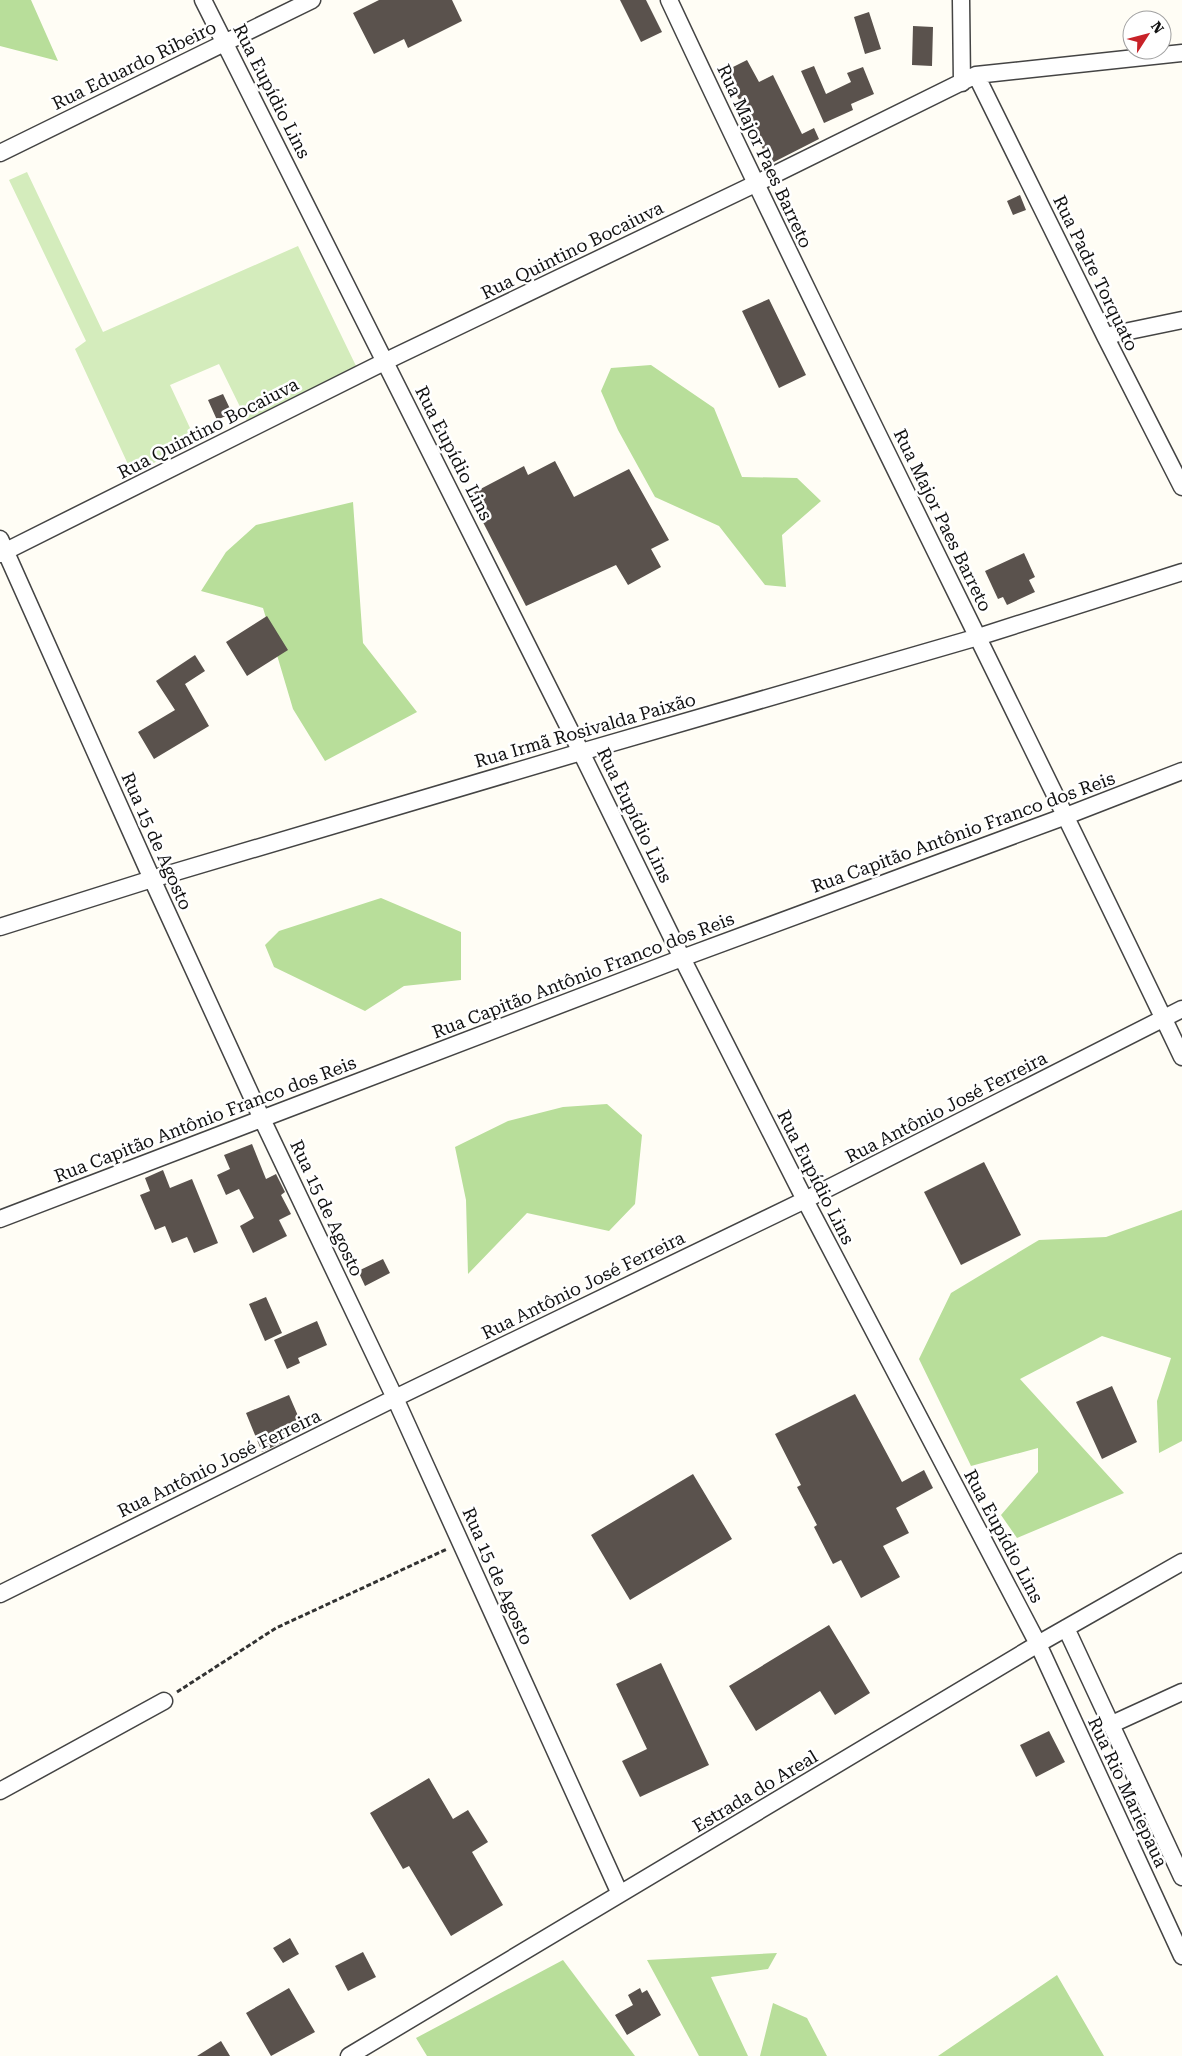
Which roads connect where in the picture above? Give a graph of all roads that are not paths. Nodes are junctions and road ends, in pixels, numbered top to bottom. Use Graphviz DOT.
graph roads {
  1 [pos="203,0"];
  2 [pos="312,0"];
  3 [pos="670,0"];
  4 [pos="961,0"];
  5 [pos="226,43"];
  6 [pos="1182,53"];
  7 [pos="976,75"];
  8 [pos="962,83"];
  9 [pos="0,153"];
  10 [pos="755,184"];
  11 [pos="1182,320"];
  12 [pos="1105,336"];
  13 [pos="386,361"];
  14 [pos="1182,487"];
  15 [pos="2,548"];
  16 [pos="1182,572"];
  17 [pos="978,637"];
  18 [pos="581,752"];
  19 [pos="1182,771"];
  20 [pos="1066,816"];
  21 [pos="152,879"];
  22 [pos="0,926"];
  23 [pos="682,958"];
  24 [pos="1182,1009"];
  25 [pos="1164,1019"];
  26 [pos="1182,1057"];
  27 [pos="262,1119"];
  28 [pos="805,1200"];
  29 [pos="0,1219"];
  30 [pos="395,1398"];
  31 [pos="1182,1562"];
  32 [pos="0,1594"];
  33 [pos="1066,1628"];
  34 [pos="1038,1644"];
  35 [pos="1182,1692"];
  36 [pos="164,1701"];
  37 [pos="1110,1726"];
  38 [pos="0,1791"];
  39 [pos="1182,1877"];
  40 [pos="620,1894"];
  41 [pos="1182,1956"];
  42 [pos="349,2056"];
  1 -- 5 [label="street, Rua Eupídio Lins"];
  2 -- 5 [label="street, Rua Eduardo Ribeiro"];
  3 -- 10 [label="street, Rua Major Paes Barreto"];
  4 -- 8 [label="street"];
  5 -- 9 [label="street, Rua Eduardo Ribeiro"];
  5 -- 13 [label="street, Rua Eupídio Lins"];
  6 -- 7 [label="street, Rua Quintino Bocaiuva"];
  7 -- 8 [label="street, Rua Quintino Bocaiuva"];
  7 -- 12 [label="street, Rua Padre Torquato"];
  8 -- 10 [label="street, Rua Quintino Bocaiuva"];
  10 -- 13 [label="street, Rua Quintino Bocaiuva"];
  10 -- 17 [label="street, Rua Major Paes Barreto"];
  11 -- 12 [label="street"];
  12 -- 14 [label="street, Rua Padre Torquato"];
  13 -- 15 [label="street, Rua Quintino Bocaiuva"];
  13 -- 18 [label="street, Rua Eupídio Lins"];
  15 -- 21 [label="street, Rua 15 de Agosto"];
  16 -- 17 [label="street, Rua Irmã Rosivalda Paixão"];
  17 -- 18 [label="street, Rua Irmã Rosivalda Paixão"];
  17 -- 20 [label="street, Rua Major Paes Barreto"];
  18 -- 21 [label="street, Rua Irmã Rosivalda Paixão"];
  18 -- 23 [label="street, Rua Eupídio Lins"];
  19 -- 20 [label="street, Rua Capitão Antônio Franco dos Reis"];
  20 -- 23 [label="street, Rua Capitão Antônio Franco dos Reis"];
  20 -- 25 [label="street, Rua Major Paes Barreto"];
  21 -- 22 [label="street, Rua Irmã Rosivalda Paixão"];
  21 -- 27 [label="street, Rua 15 de Agosto"];
  23 -- 27 [label="street, Rua Capitão Antônio Franco dos Reis"];
  23 -- 28 [label="street, Rua Eupídio Lins"];
  24 -- 25 [label="street, Rua Antônio José Ferreira"];
  25 -- 26 [label="street, Rua Major Paes Barreto"];
  25 -- 28 [label="street, Rua Antônio José Ferreira"];
  27 -- 29 [label="street, Rua Capitão Antônio Franco dos Reis"];
  27 -- 30 [label="street, Rua 15 de Agosto"];
  28 -- 30 [label="street, Rua Antônio José Ferreira"];
  28 -- 34 [label="street, Rua Eupídio Lins"];
  30 -- 32 [label="street, Rua Antônio José Ferreira"];
  30 -- 40 [label="street, Rua 15 de Agosto"];
  31 -- 33 [label="street, Estrada do Areal"];
  33 -- 34 [label="street, Estrada do Areal"];
  33 -- 37 [label="street"];
  34 -- 40 [label="street, Estrada do Areal"];
  34 -- 41 [label="street, Rua Rio Mariepaua"];
  35 -- 37 [label="street"];
  36 -- 38 [label="street"];
  37 -- 39 [label="street"];
  40 -- 42 [label="street, Estrada do Areal"];
}
